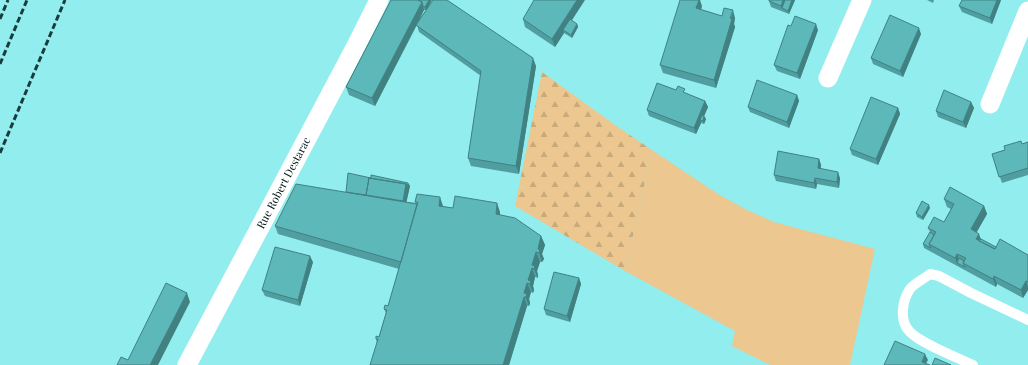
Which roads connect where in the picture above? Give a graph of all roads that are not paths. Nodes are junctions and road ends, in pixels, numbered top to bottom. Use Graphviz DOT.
graph roads {
  1 [pos="379,0"];
  2 [pos="862,0"];
  3 [pos="1028,11"];
  4 [pos="828,78"];
  5 [pos="990,104"];
  6 [pos="1028,320"];
  7 [pos="187,365"];
  8 [pos="973,365"];
  1 -- 7 [label="street, Rue Robert Destarac"];
  2 -- 4 [label="street"];
  3 -- 5 [label="street"];
  6 -- 8 [label="lane"];
}
